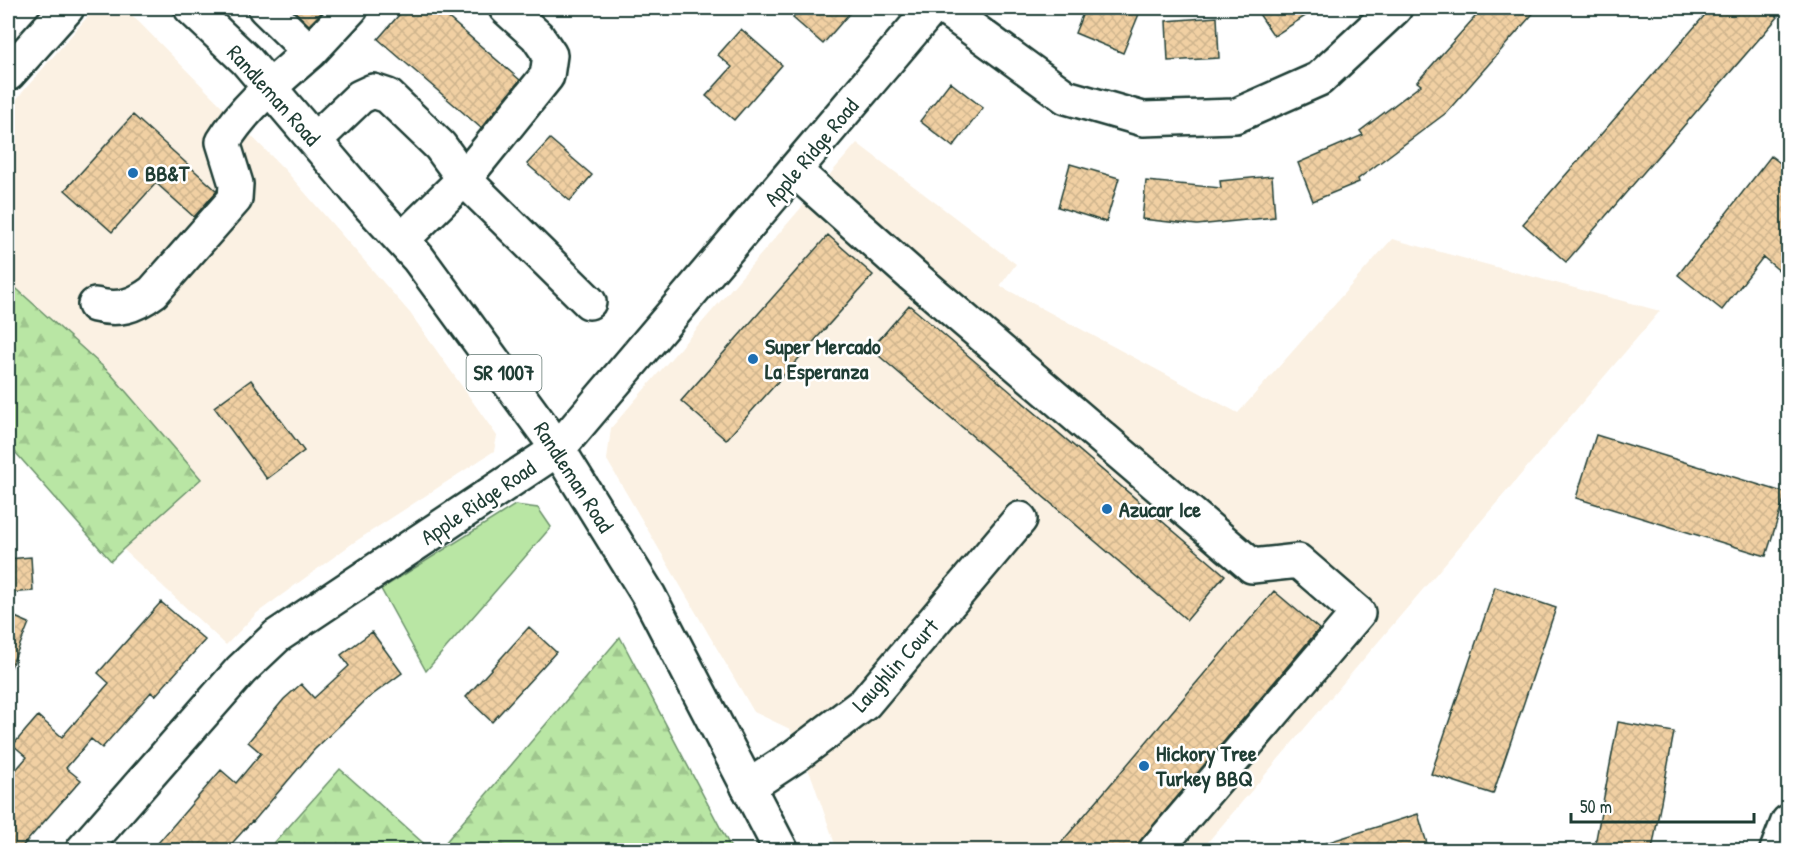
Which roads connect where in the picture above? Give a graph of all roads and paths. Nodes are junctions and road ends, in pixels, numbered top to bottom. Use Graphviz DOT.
graph roads {
  1 [pos="191,8"];
  2 [pos="265,8"];
  3 [pos="351,8"];
  4 [pos="506,8"];
  5 [pos="932,8"];
  6 [pos="944,8"];
  7 [pos="1395,8"];
  8 [pos="62,9"];
  9 [pos="309,52"];
  10 [pos="8,74"];
  11 [pos="270,88"];
  12 [pos="315,140"];
  13 [pos="795,171"];
  14 [pos="464,179"];
  15 [pos="402,240"];
  16 [pos="589,302"];
  17 [pos="95,305"];
  18 [pos="558,449"];
  19 [pos="1020,519"];
  20 [pos="748,787"];
  21 [pos="1788,822"];
  22 [pos="83,850"];
  23 [pos="781,850"];
  24 [pos="1156,850"];
  25 [pos="1777,850"];
  1 -- 11 [label="street, Randleman Road / SR 1007"];
  2 -- 9 [label="street"];
  3 -- 9 [label="street"];
  4 -- 14 [label="street"];
  5 -- 13 [label="street, Apple Ridge Road"];
  6 -- 7 [label="street"];
  8 -- 10 [label="street"];
  9 -- 11 [label="street"];
  11 -- 12 [label="street, Randleman Road / SR 1007"];
  11 -- 17 [label="street"];
  12 -- 14 [label="street"];
  12 -- 15 [label="street, Randleman Road / SR 1007"];
  13 -- 18 [label="street, Apple Ridge Road"];
  13 -- 24 [label="street"];
  14 -- 15 [label="street"];
  14 -- 16 [label="street"];
  15 -- 18 [label="street, Randleman Road / SR 1007"];
  18 -- 20 [label="street, Randleman Road / SR 1007"];
  18 -- 22 [label="street, Apple Ridge Road"];
  19 -- 20 [label="street, Laughlin Court"];
  20 -- 23 [label="street, Randleman Road / SR 1007"];
  21 -- 25 [label="street"];
}
